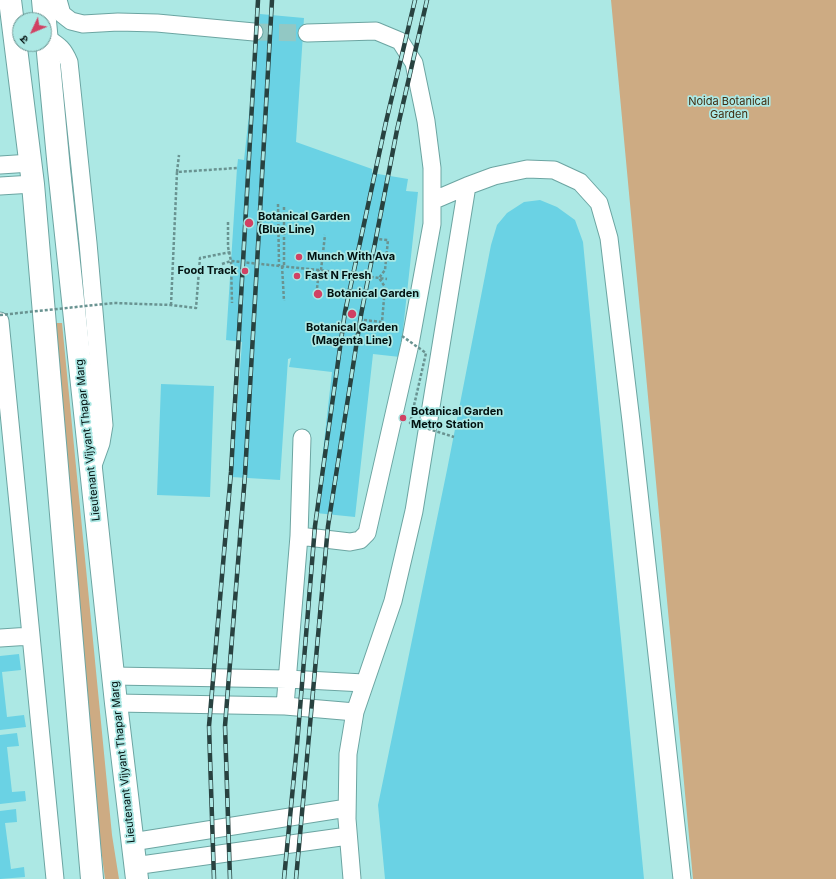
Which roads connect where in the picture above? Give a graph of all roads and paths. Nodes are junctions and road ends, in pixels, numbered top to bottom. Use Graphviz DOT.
graph roads {
  1 [pos="10,0"];
  2 [pos="43,0"];
  3 [pos="58,0"];
  4 [pos="254,32"];
  5 [pos="307,32"];
  6 [pos="179,155"];
  7 [pos="0,165"];
  8 [pos="237,168"];
  9 [pos="177,172"];
  10 [pos="32,174"];
  11 [pos="0,186"];
  12 [pos="467,186"];
  13 [pos="432,201"];
  14 [pos="278,204"];
  15 [pos="284,207"];
  16 [pos="228,222"];
  17 [pos="325,235"];
  18 [pos="377,239"];
  19 [pos="231,252"];
  20 [pos="231,261"];
  21 [pos="222,264"];
  22 [pos="282,266"];
  23 [pos="320,270"];
  24 [pos="379,278"];
  25 [pos="387,279"];
  26 [pos="316,298"];
  27 [pos="284,301"];
  28 [pos="232,303"];
  29 [pos="171,305"];
  30 [pos="0,315"];
  31 [pos="364,320"];
  32 [pos="0,321"];
  33 [pos="402,336"];
  34 [pos="454,437"];
  35 [pos="302,438"];
  36 [pos="6,447"];
  37 [pos="299,536"];
  38 [pos="31,636"];
  39 [pos="0,638"];
  40 [pos="113,676"];
  41 [pos="287,678"];
  42 [pos="364,683"];
  43 [pos="116,703"];
  44 [pos="285,706"];
  45 [pos="355,712"];
  46 [pos="347,808"];
  47 [pos="348,836"];
  48 [pos="132,842"];
  49 [pos="136,872"];
  50 [pos="55,879"];
  51 [pos="92,879"];
  52 [pos="352,879"];
  53 [pos="682,879"];
  1 -- 10 [label="main road"];
  2 -- 40 [label="main road, Lieutenant Vijyant Thapar Marg"];
  3 -- 4 [label="street"];
  5 -- 13 [label="street"];
  6 -- 9 [label="path"];
  7 -- 10 [label="street"];
  8 -- 9 [label="path"];
  9 -- 29 [label="path"];
  10 -- 11 [label="street"];
  10 -- 51 [label="main road"];
  12 -- 13 [label="street"];
  12 -- 42 [label="street"];
  12 -- 53 [label="street"];
  13 -- 37 [label="street"];
  14 -- 22 [label="path"];
  15 -- 22 [label="path"];
  16 -- 20 [label="path"];
  17 -- 23 [label="path"];
  18 -- 24 [label="path"];
  19 -- 29 [label="path, bridge"];
  20 -- 21 [label="path"];
  20 -- 22 [label="path"];
  20 -- 28 [label="path"];
  22 -- 23 [label="path"];
  22 -- 27 [label="path"];
  23 -- 24 [label="path"];
  23 -- 26 [label="path"];
  24 -- 25 [label="path"];
  24 -- 31 [label="path"];
  29 -- 30 [label="path, bridge"];
  32 -- 36 [label="street"];
  33 -- 34 [label="path, bridge"];
  35 -- 37 [label="street"];
  36 -- 38 [label="street"];
  37 -- 41 [label="street"];
  38 -- 39 [label="street"];
  38 -- 50 [label="street"];
  40 -- 41 [label="street"];
  40 -- 43 [label="main road, Lieutenant Vijyant Thapar Marg"];
  41 -- 42 [label="street"];
  41 -- 44 [label="street"];
  42 -- 45 [label="street"];
  43 -- 44 [label="street"];
  43 -- 48 [label="main road, Lieutenant Vijyant Thapar Marg"];
  44 -- 45 [label="street"];
  45 -- 46 [label="street"];
  46 -- 47 [label="street"];
  46 -- 48 [label="street"];
  47 -- 49 [label="street"];
  47 -- 52 [label="street"];
  48 -- 49 [label="main road, Lieutenant Vijyant Thapar Marg"];
}
